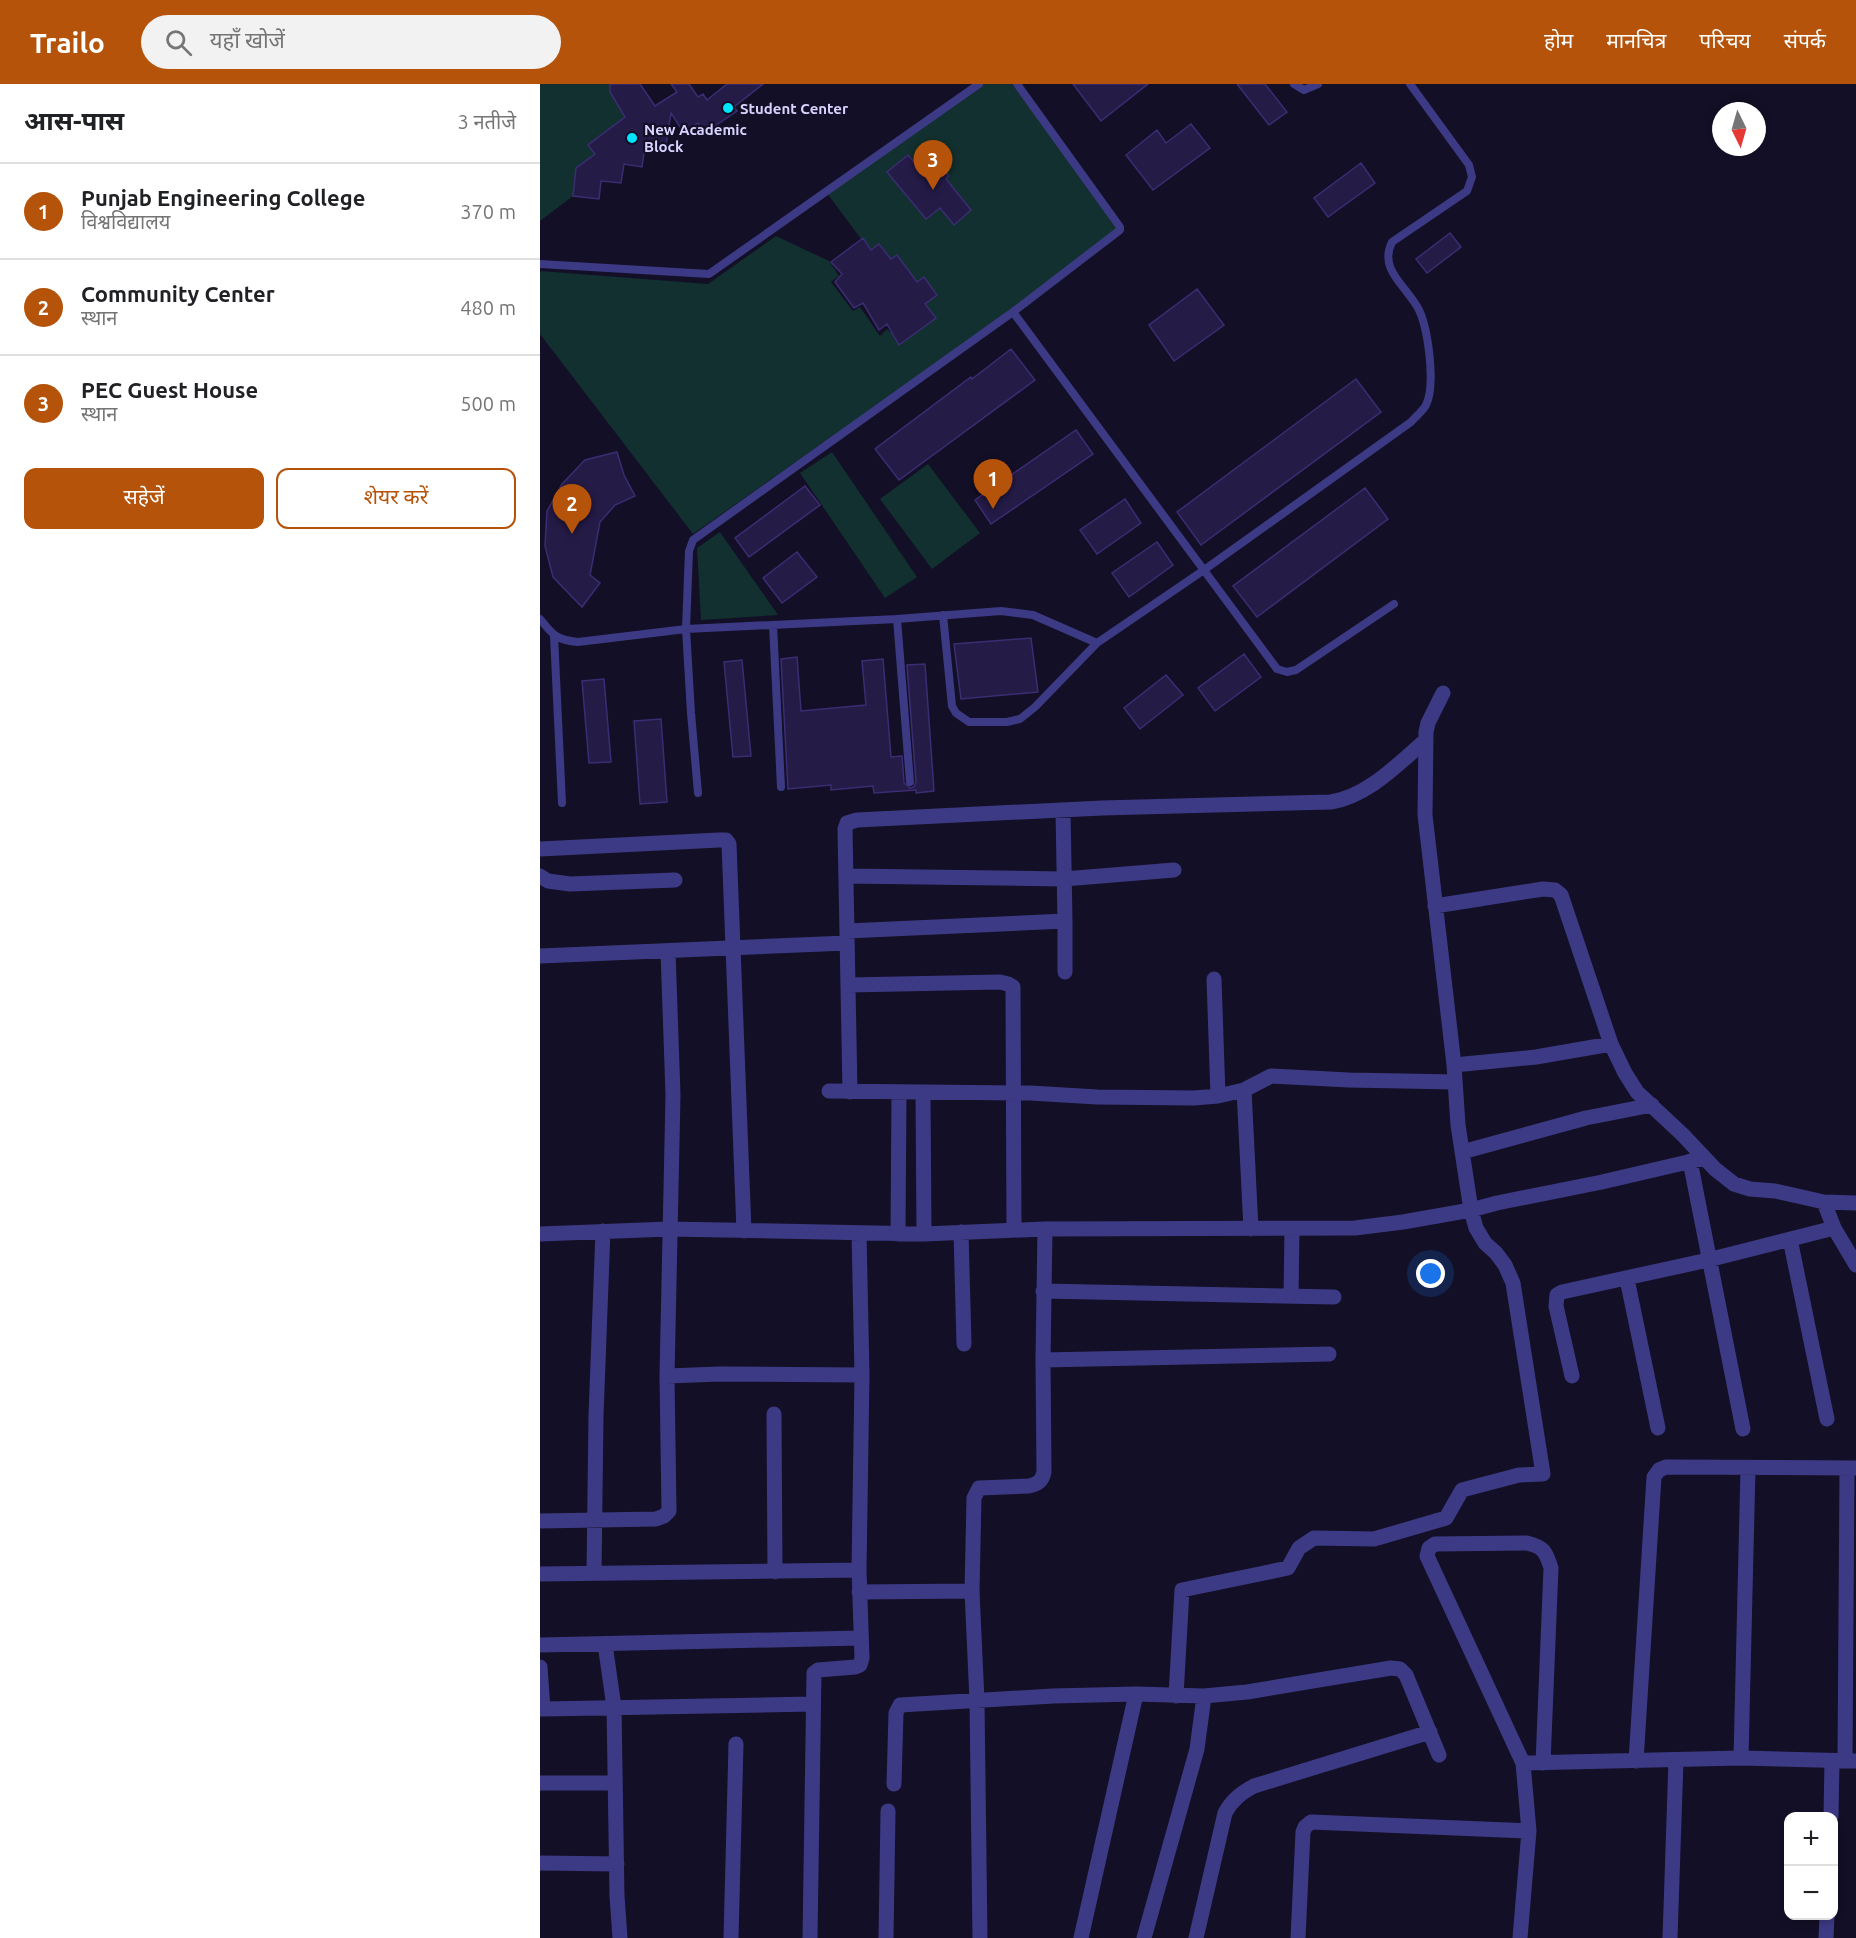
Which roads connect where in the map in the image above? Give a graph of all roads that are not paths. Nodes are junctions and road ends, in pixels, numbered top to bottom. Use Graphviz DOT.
graph roads {
  1 [pos="979,84"];
  2 [pos="1017,84"];
  3 [pos="1293,84"];
  4 [pos="1318,84"];
  5 [pos="1410,84"];
  6 [pos="540,264"];
  7 [pos="1013,312"];
  8 [pos="1204,570"];
  9 [pos="1394,604"];
  10 [pos="943,615"];
  11 [pos="540,619"];
  12 [pos="897,619"];
  13 [pos="773,625"];
  14 [pos="686,629"];
  15 [pos="554,636"];
  16 [pos="1097,643"];
  17 [pos="1443,693"];
  18 [pos="1426,740"];
  19 [pos="910,782"];
  20 [pos="781,787"];
  21 [pos="698,793"];
  22 [pos="562,803"];
  23 [pos="1063,811"];
  24 [pos="540,849"];
  25 [pos="1174,870"];
  26 [pos="540,876"];
  27 [pos="846,876"];
  28 [pos="1064,879"];
  29 [pos="675,880"];
  30 [pos="1436,906"];
  31 [pos="1065,921"];
  32 [pos="847,937"];
  33 [pos="732,948"];
  34 [pos="668,951"];
  35 [pos="540,956"];
  36 [pos="1065,972"];
  37 [pos="1214,979"];
  38 [pos="848,984"];
  39 [pos="1611,1044"];
  40 [pos="1454,1065"];
  41 [pos="1455,1082"];
  42 [pos="828,1090"];
  43 [pos="1244,1090"];
  44 [pos="850,1092"];
  45 [pos="899,1093"];
  46 [pos="923,1093"];
  47 [pos="1013,1093"];
  48 [pos="1218,1096"];
  49 [pos="1652,1105"];
  50 [pos="1462,1152"];
  51 [pos="1697,1160"];
  52 [pos="1824,1202"];
  53 [pos="1856,1203"];
  54 [pos="1471,1210"];
  55 [pos="1834,1228"];
  56 [pos="669,1229"];
  57 [pos="1045,1229"];
  58 [pos="1251,1229"];
  59 [pos="1292,1229"];
  60 [pos="1014,1230"];
  61 [pos="603,1231"];
  62 [pos="744,1231"];
  63 [pos="961,1232"];
  64 [pos="859,1233"];
  65 [pos="540,1234"];
  66 [pos="898,1234"];
  67 [pos="924,1234"];
  68 [pos="1790,1239"];
  69 [pos="1708,1260"];
  70 [pos="1856,1265"];
  71 [pos="1627,1279"];
  72 [pos="1043,1291"];
  73 [pos="1291,1296"];
  74 [pos="1334,1297"];
  75 [pos="964,1344"];
  76 [pos="1329,1354"];
  77 [pos="1042,1360"];
  78 [pos="862,1375"];
  79 [pos="667,1376"];
  80 [pos="1572,1376"];
  81 [pos="774,1414"];
  82 [pos="1827,1419"];
  83 [pos="1658,1428"];
  84 [pos="1743,1429"];
  85 [pos="1748,1468"];
  86 [pos="1851,1468"];
  87 [pos="540,1521"];
  88 [pos="593,1522"];
  89 [pos="859,1570"];
  90 [pos="775,1572"];
  91 [pos="594,1573"];
  92 [pos="540,1574"];
  93 [pos="972,1591"];
  94 [pos="859,1592"];
  95 [pos="861,1638"];
  96 [pos="605,1644"];
  97 [pos="540,1645"];
  98 [pos="540,1667"];
  99 [pos="1136,1694"];
  100 [pos="1176,1696"];
  101 [pos="1204,1696"];
  102 [pos="977,1701"];
  103 [pos="812,1704"];
  104 [pos="614,1707"];
  105 [pos="542,1709"];
  106 [pos="1430,1732"];
  107 [pos="736,1744"];
  108 [pos="1439,1755"];
  109 [pos="1741,1758"];
  110 [pos="1676,1760"];
  111 [pos="1636,1761"];
  112 [pos="1844,1761"];
  113 [pos="1523,1762"];
  114 [pos="1543,1763"];
  115 [pos="540,1783"];
  116 [pos="615,1783"];
  117 [pos="894,1784"];
  118 [pos="888,1811"];
  119 [pos="1832,1812"];
  120 [pos="1529,1831"];
  121 [pos="540,1863"];
  122 [pos="617,1864"];
  123 [pos="1827,1920"];
  124 [pos="620,1938"];
  125 [pos="731,1938"];
  126 [pos="810,1938"];
  127 [pos="886,1938"];
  128 [pos="980,1938"];
  129 [pos="1082,1938"];
  130 [pos="1144,1938"];
  131 [pos="1196,1938"];
  132 [pos="1298,1938"];
  133 [pos="1520,1938"];
  134 [pos="1670,1938"];
  135 [pos="1826,1938"];
  1 -- 6 [label="lane"];
  2 -- 7 [label="lane"];
  3 -- 4 [label="lane"];
  5 -- 8 [label="lane"];
  7 -- 8 [label="lane"];
  7 -- 14 [label="lane"];
  8 -- 9 [label="lane"];
  8 -- 16 [label="lane"];
  10 -- 12 [label="lane"];
  10 -- 16 [label="lane"];
  10 -- 16 [label="lane"];
  11 -- 15 [label="lane"];
  12 -- 13 [label="lane"];
  12 -- 19 [label="lane"];
  13 -- 14 [label="lane"];
  13 -- 20 [label="lane"];
  14 -- 15 [label="lane"];
  14 -- 21 [label="lane"];
  15 -- 22 [label="lane"];
  17 -- 18 [label="street"];
  18 -- 23 [label="street"];
  18 -- 30 [label="street"];
  23 -- 27 [label="street"];
  23 -- 28 [label="street"];
  24 -- 33 [label="street"];
  25 -- 28 [label="street"];
  26 -- 29 [label="street"];
  27 -- 28 [label="street"];
  27 -- 32 [label="street"];
  28 -- 31 [label="street"];
  30 -- 39 [label="street"];
  30 -- 40 [label="street"];
  31 -- 32 [label="street"];
  31 -- 36 [label="street"];
  32 -- 33 [label="street"];
  32 -- 38 [label="street"];
  33 -- 34 [label="street"];
  33 -- 62 [label="street"];
  34 -- 35 [label="street"];
  34 -- 56 [label="street"];
  37 -- 48 [label="street"];
  38 -- 44 [label="street"];
  38 -- 47 [label="street"];
  39 -- 40 [label="street"];
  39 -- 49 [label="street"];
  40 -- 41 [label="street"];
  41 -- 43 [label="street"];
  41 -- 50 [label="street"];
  42 -- 44 [label="street"];
  43 -- 48 [label="street"];
  43 -- 58 [label="street"];
  44 -- 45 [label="street"];
  45 -- 46 [label="street"];
  45 -- 66 [label="street"];
  46 -- 47 [label="street"];
  46 -- 67 [label="street"];
  47 -- 48 [label="street"];
  47 -- 60 [label="street"];
  49 -- 50 [label="street"];
  49 -- 51 [label="street"];
  50 -- 54 [label="street"];
  51 -- 52 [label="street"];
  51 -- 54 [label="street"];
  51 -- 69 [label="street"];
  52 -- 53 [label="street"];
  52 -- 55 [label="street"];
  54 -- 59 [label="street"];
  54 -- 100 [label="street"];
  55 -- 68 [label="street"];
  55 -- 70 [label="street"];
  56 -- 61 [label="street"];
  56 -- 62 [label="street"];
  56 -- 79 [label="street"];
  57 -- 58 [label="street"];
  57 -- 60 [label="street"];
  57 -- 72 [label="street"];
  58 -- 59 [label="street"];
  59 -- 73 [label="street"];
  60 -- 63 [label="street"];
  61 -- 65 [label="street"];
  61 -- 88 [label="street"];
  62 -- 64 [label="street"];
  63 -- 67 [label="street"];
  63 -- 75 [label="street"];
  64 -- 66 [label="street"];
  64 -- 78 [label="street"];
  66 -- 67 [label="street"];
  68 -- 69 [label="street"];
  68 -- 82 [label="street"];
  69 -- 71 [label="street"];
  69 -- 84 [label="street"];
  71 -- 80 [label="street"];
  71 -- 83 [label="street"];
  72 -- 73 [label="street"];
  72 -- 77 [label="street"];
  73 -- 74 [label="street"];
  76 -- 77 [label="street"];
  77 -- 93 [label="street"];
  78 -- 79 [label="street"];
  78 -- 89 [label="street"];
  79 -- 88 [label="street"];
  81 -- 90 [label="street"];
  85 -- 86 [label="street"];
  85 -- 109 [label="street"];
  85 -- 111 [label="street"];
  86 -- 112 [label="street"];
  87 -- 88 [label="street"];
  88 -- 91 [label="street"];
  89 -- 90 [label="street"];
  89 -- 94 [label="street"];
  90 -- 91 [label="street"];
  91 -- 92 [label="street"];
  93 -- 94 [label="street"];
  93 -- 102 [label="street"];
  94 -- 95 [label="street"];
  95 -- 96 [label="street"];
  95 -- 103 [label="street"];
  96 -- 97 [label="street"];
  96 -- 104 [label="street"];
  98 -- 105 [label="street"];
  99 -- 100 [label="street"];
  99 -- 102 [label="street"];
  99 -- 129 [label="street"];
  100 -- 101 [label="street"];
  101 -- 106 [label="street"];
  101 -- 130 [label="street"];
  102 -- 117 [label="street"];
  102 -- 128 [label="street"];
  103 -- 104 [label="street"];
  103 -- 126 [label="street"];
  104 -- 105 [label="street"];
  104 -- 116 [label="street"];
  106 -- 108 [label="street"];
  106 -- 131 [label="street"];
  107 -- 125 [label="street"];
  109 -- 110 [label="street"];
  109 -- 112 [label="street"];
  110 -- 111 [label="street"];
  110 -- 134 [label="street"];
  111 -- 114 [label="street"];
  112 -- 119 [label="street"];
  113 -- 114 [label="street"];
  113 -- 114 [label="street"];
  113 -- 120 [label="street"];
  115 -- 116 [label="street"];
  116 -- 122 [label="street"];
  118 -- 127 [label="street"];
  120 -- 132 [label="street"];
  120 -- 133 [label="street"];
  121 -- 122 [label="street"];
  122 -- 124 [label="street"];
  123 -- 135 [label="street"];
}
